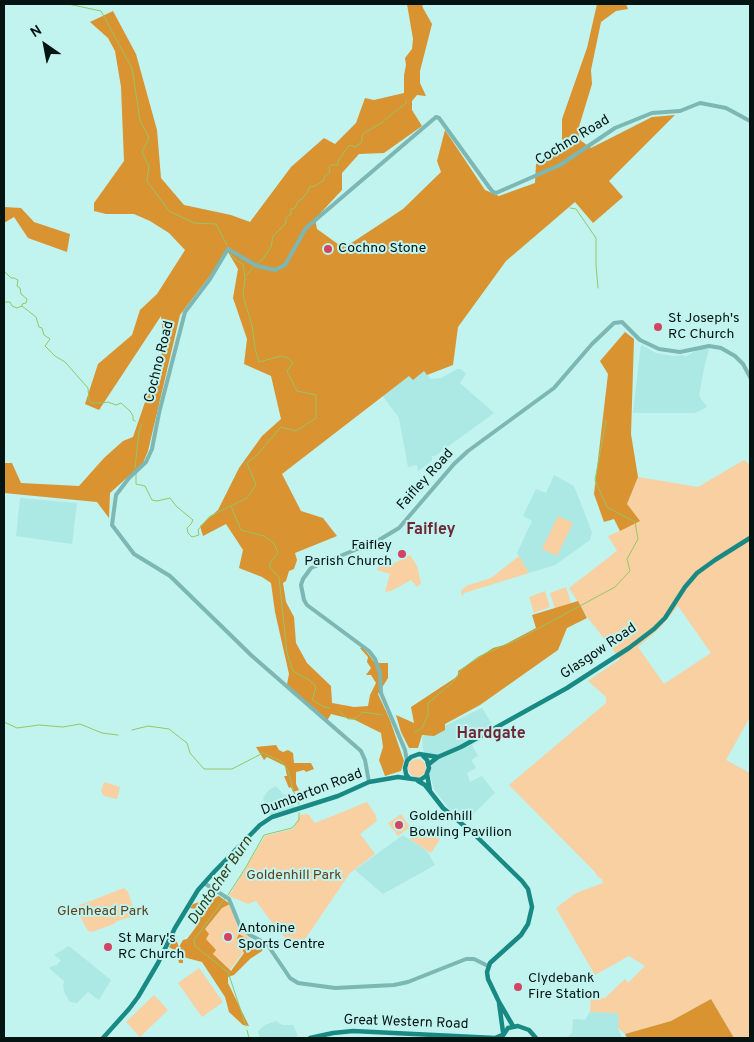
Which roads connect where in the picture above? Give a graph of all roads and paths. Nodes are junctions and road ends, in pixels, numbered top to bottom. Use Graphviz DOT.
graph roads {
  1 [pos="750,121"];
  2 [pos="750,377"];
  3 [pos="750,538"];
  4 [pos="405,750"];
  5 [pos="415,755"];
  6 [pos="423,756"];
  7 [pos="438,757"];
  8 [pos="407,761"];
  9 [pos="429,764"];
  10 [pos="406,772"];
  11 [pos="427,774"];
  12 [pos="398,776"];
  13 [pos="410,779"];
  14 [pos="418,781"];
  15 [pos="369,782"];
  16 [pos="430,792"];
  17 [pos="204,883"];
  18 [pos="488,966"];
  19 [pos="499,1002"];
  20 [pos="513,1026"];
  21 [pos="502,1035"];
  22 [pos="536,1037"];
  23 [pos="103,1038"];
  24 [pos="310,1038"];
  1 -- 15 [label="street, Cochno Road"];
  2 -- 4 [label="street, Faifley Road"];
  3 -- 7 [label="main road, Glasgow Road"];
  4 -- 5 [label="street"];
  4 -- 8 [label="street, Faifley Road"];
  5 -- 6 [label="main road"];
  5 -- 8 [label="main road"];
  6 -- 7 [label="main road, Glasgow Road"];
  6 -- 9 [label="main road"];
  7 -- 9 [label="main road, Glasgow Road"];
  8 -- 10 [label="main road"];
  9 -- 11 [label="main road"];
  10 -- 12 [label="main road"];
  10 -- 13 [label="main road"];
  11 -- 14 [label="main road"];
  11 -- 16 [label="main road"];
  12 -- 13 [label="main road"];
  12 -- 15 [label="main road, Dumbarton Road"];
  13 -- 14 [label="main road"];
  14 -- 16 [label="main road"];
  15 -- 17 [label="main road, Dumbarton Road"];
  16 -- 18 [label="main road"];
  17 -- 18 [label="street"];
  17 -- 23 [label="main road, Dumbarton Road"];
  18 -- 19 [label="main road"];
  19 -- 20 [label="main road"];
  19 -- 21 [label="main road"];
  20 -- 21 [label="main road"];
  20 -- 22 [label="main road"];
  21 -- 24 [label="main road, Great Western Road"];
}
